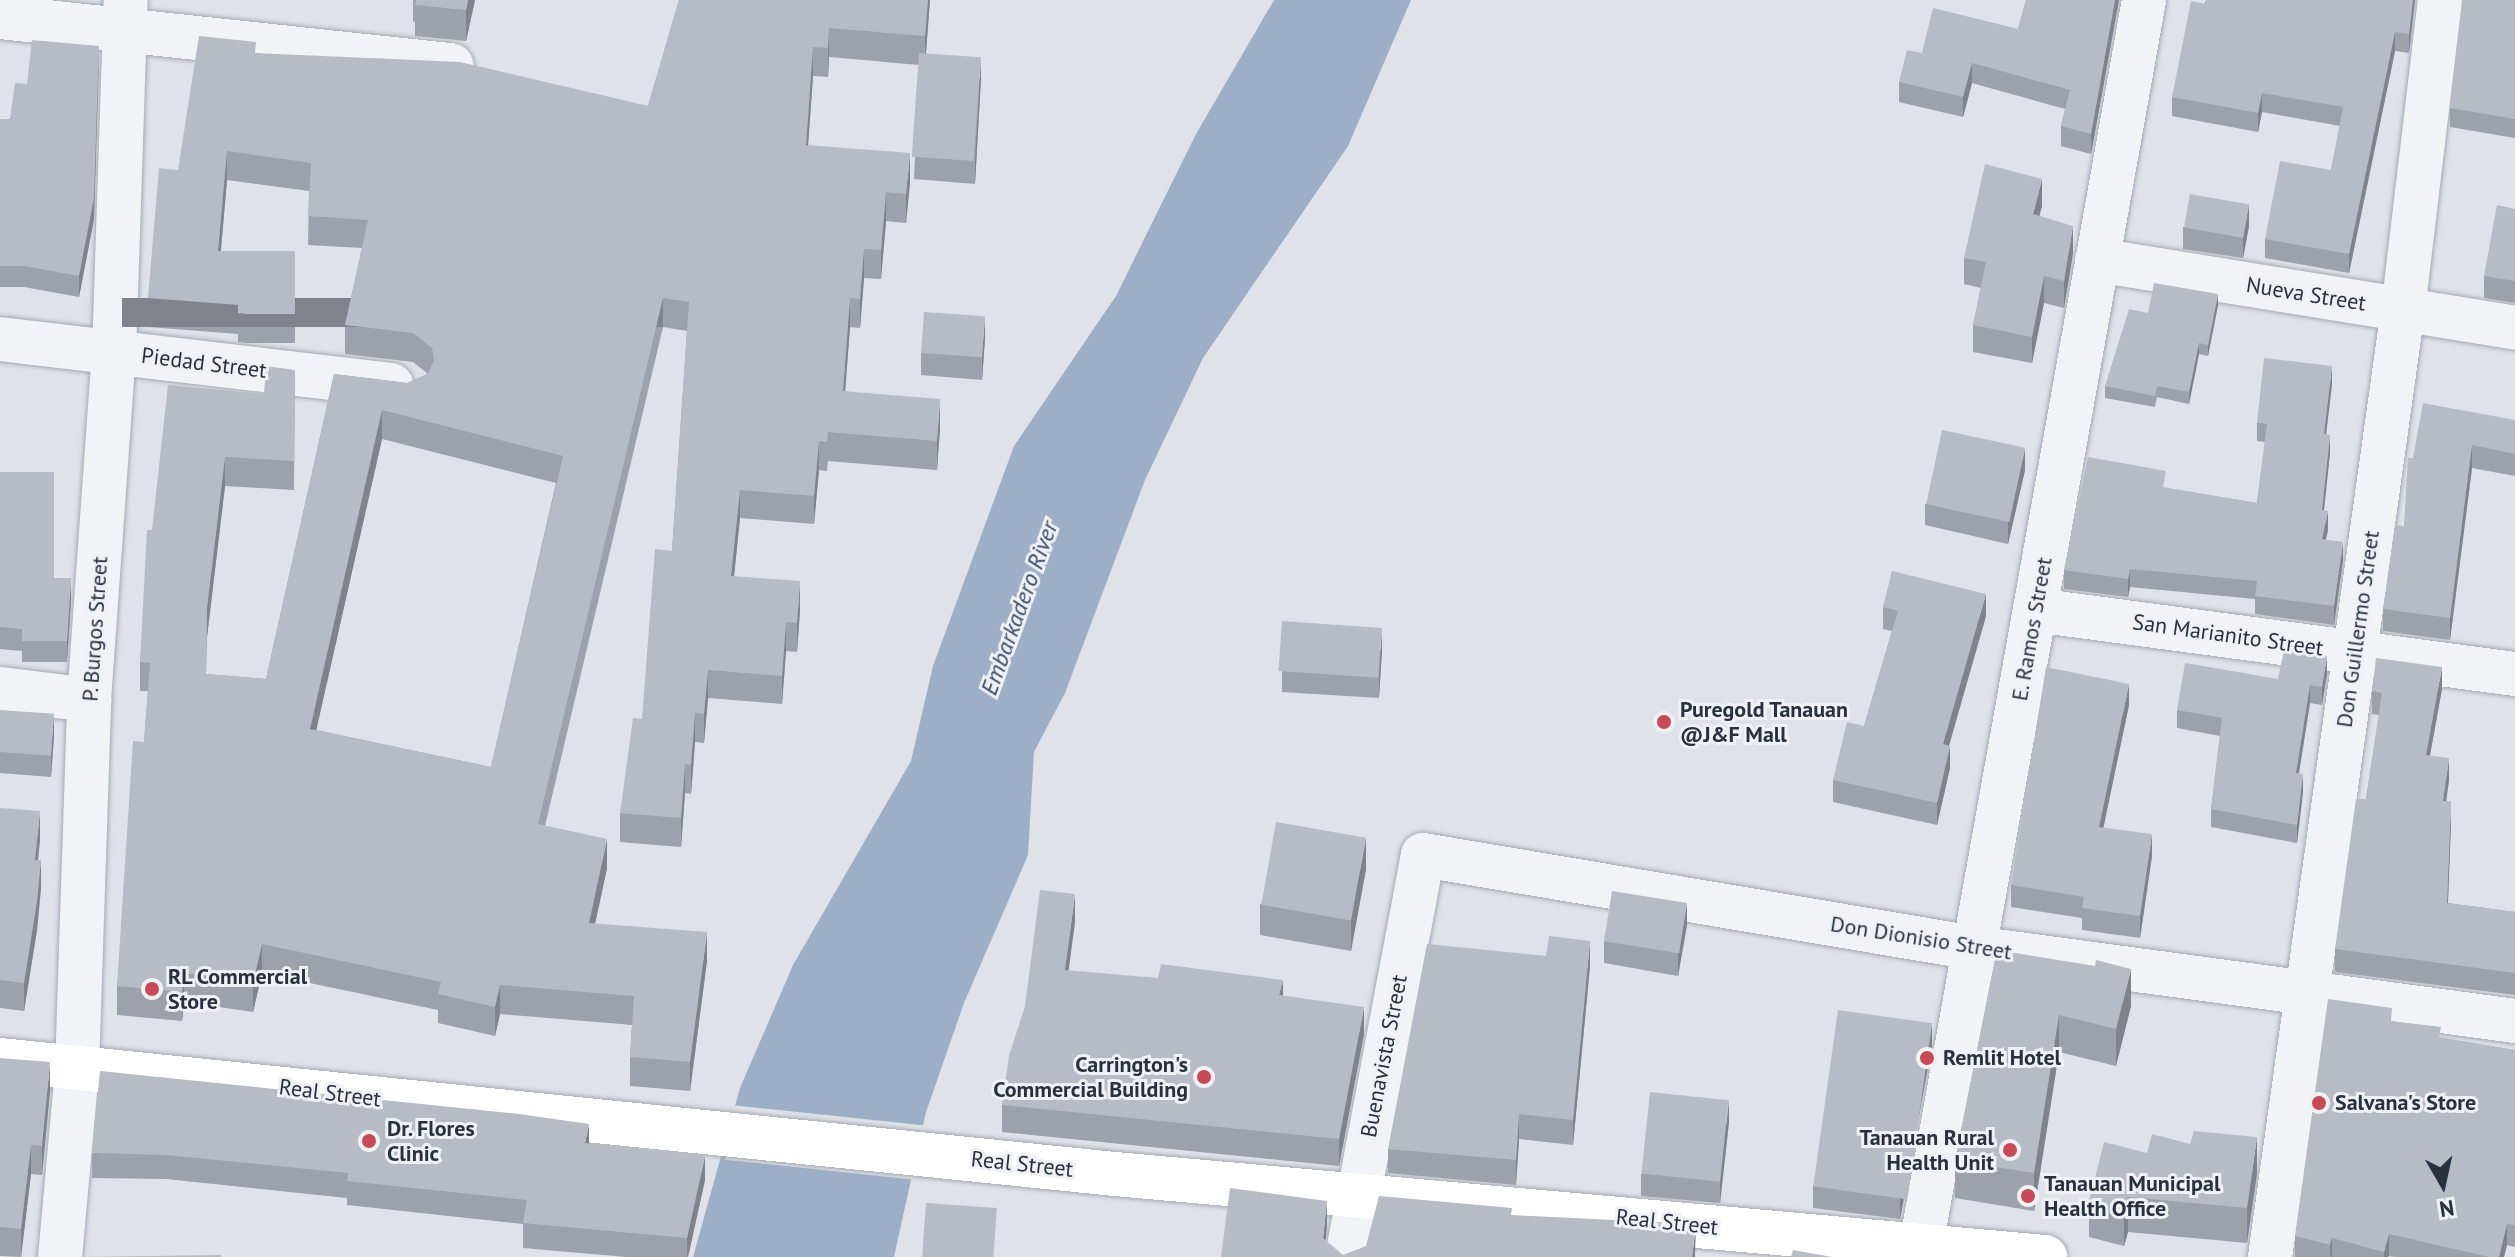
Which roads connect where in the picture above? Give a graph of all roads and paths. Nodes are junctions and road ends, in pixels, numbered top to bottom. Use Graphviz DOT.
graph roads {
  1 [pos="2144,0"];
  2 [pos="2440,0"];
  3 [pos="125,16"];
  4 [pos="0,17"];
  5 [pos="479,68"];
  6 [pos="2097,260"];
  7 [pos="2403,310"];
  8 [pos="2515,328"];
  9 [pos="0,339"];
  10 [pos="114,353"];
  11 [pos="409,387"];
  12 [pos="2035,610"];
  13 [pos="2354,652"];
  14 [pos="2515,674"];
  15 [pos="0,689"];
  16 [pos="89,700"];
  17 [pos="1423,855"];
  18 [pos="1974,948"];
  19 [pos="2307,992"];
  20 [pos="2515,1021"];
  21 [pos="0,1060"];
  22 [pos="77,1069"];
  23 [pos="1357,1192"];
  24 [pos="1920,1252"];
  25 [pos="60,1257"];
  26 [pos="1347,1257"];
  27 [pos="2045,1257"];
  28 [pos="2270,1257"];
  1 -- 6 [label="street, E. Ramos Street"];
  2 -- 7 [label="street, Don Guillermo Street"];
  3 -- 4 [label="street"];
  3 -- 5 [label="street"];
  3 -- 10 [label="street, P. Burgos Street"];
  6 -- 7 [label="street, Nueva Street"];
  6 -- 12 [label="street, E. Ramos Street"];
  7 -- 8 [label="street, Nueva Street"];
  7 -- 13 [label="street, Don Guillermo Street"];
  9 -- 10 [label="street, Piedad Street"];
  10 -- 11 [label="street, Piedad Street"];
  10 -- 16 [label="street, P. Burgos Street"];
  12 -- 13 [label="street, San Marianito Street"];
  12 -- 18 [label="street, E. Ramos Street"];
  13 -- 14 [label="street, San Marianito Street"];
  13 -- 19 [label="street, Don Guillermo Street"];
  15 -- 16 [label="street"];
  16 -- 22 [label="street, P. Burgos Street"];
  17 -- 18 [label="street, Don Dionisio Street"];
  17 -- 23 [label="street, Buenavista Street"];
  18 -- 19 [label="street, Don Dionisio Street"];
  18 -- 24 [label="street, E. Ramos Street"];
  19 -- 20 [label="street, Don Dionisio Street"];
  19 -- 28 [label="street, Don Guillermo Street"];
  21 -- 22 [label="main road, Real Street"];
  22 -- 23 [label="main road, Real Street"];
  22 -- 25 [label="street, P. Burgos Street"];
  23 -- 24 [label="main road, Real Street"];
  23 -- 26 [label="street, Buenavista Street"];
  24 -- 27 [label="main road, Real Street"];
}
